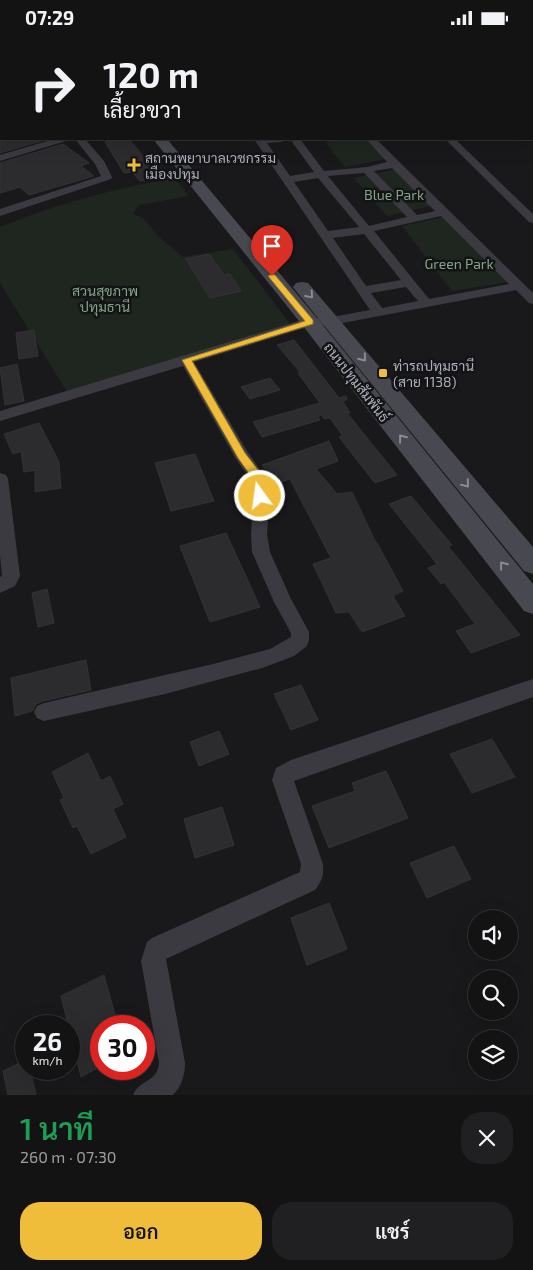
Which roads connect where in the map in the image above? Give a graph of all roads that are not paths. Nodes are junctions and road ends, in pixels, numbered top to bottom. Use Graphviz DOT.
graph roads {
  1 [pos="60,140"];
  2 [pos="81,140"];
  3 [pos="161,140"];
  4 [pos="176,140"];
  5 [pos="260,140"];
  6 [pos="296,140"];
  7 [pos="372,140"];
  8 [pos="451,140"];
  9 [pos="0,158"];
  10 [pos="394,164"];
  11 [pos="367,170"];
  12 [pos="321,174"];
  13 [pos="288,180"];
  14 [pos="0,201"];
  15 [pos="5,212"];
  16 [pos="444,212"];
  17 [pos="414,218"];
  18 [pos="533,220"];
  19 [pos="365,230"];
  20 [pos="326,235"];
  21 [pos="408,283"];
  22 [pos="517,285"];
  23 [pos="365,290"];
  24 [pos="533,300"];
  25 [pos="426,303"];
  26 [pos="378,312"];
  27 [pos="332,321"];
  28 [pos="310,322"];
  29 [pos="186,360"];
  30 [pos="0,416"];
  31 [pos="0,479"];
  32 [pos="533,564"];
  33 [pos="0,586"];
  34 [pos="533,603"];
  35 [pos="533,688"];
  36 [pos="44,712"];
  37 [pos="147,1095"];
  1 -- 9 [label="street"];
  2 -- 15 [label="street"];
  3 -- 28 [label="street, ถนนปทุมสัมพันธ์"];
  4 -- 27 [label="street, ถนนปทุมสัมพันธ์, one-way"];
  5 -- 13 [label="street"];
  6 -- 12 [label="street"];
  7 -- 10 [label="street"];
  8 -- 18 [label="street"];
  10 -- 11 [label="street"];
  10 -- 16 [label="street"];
  11 -- 12 [label="street"];
  11 -- 17 [label="street"];
  12 -- 13 [label="street"];
  12 -- 19 [label="street"];
  13 -- 20 [label="street"];
  14 -- 15 [label="street"];
  16 -- 17 [label="street"];
  16 -- 22 [label="street"];
  17 -- 19 [label="street"];
  19 -- 20 [label="street"];
  19 -- 21 [label="street"];
  20 -- 23 [label="street"];
  21 -- 23 [label="street"];
  21 -- 25 [label="street"];
  22 -- 24 [label="street"];
  22 -- 25 [label="street"];
  23 -- 26 [label="street"];
  25 -- 26 [label="street"];
  26 -- 27 [label="street"];
  27 -- 28 [label="street"];
  27 -- 32 [label="street, ถนนปทุมสัมพันธ์, one-way"];
  28 -- 29 [label="street"];
  34 -- 28 [label="street, ถนนปทุมสัมพันธ์, one-way"];
  29 -- 30 [label="street"];
  29 -- 36 [label="street"];
  31 -- 33 [label="street"];
  35 -- 37 [label="street"];
}
